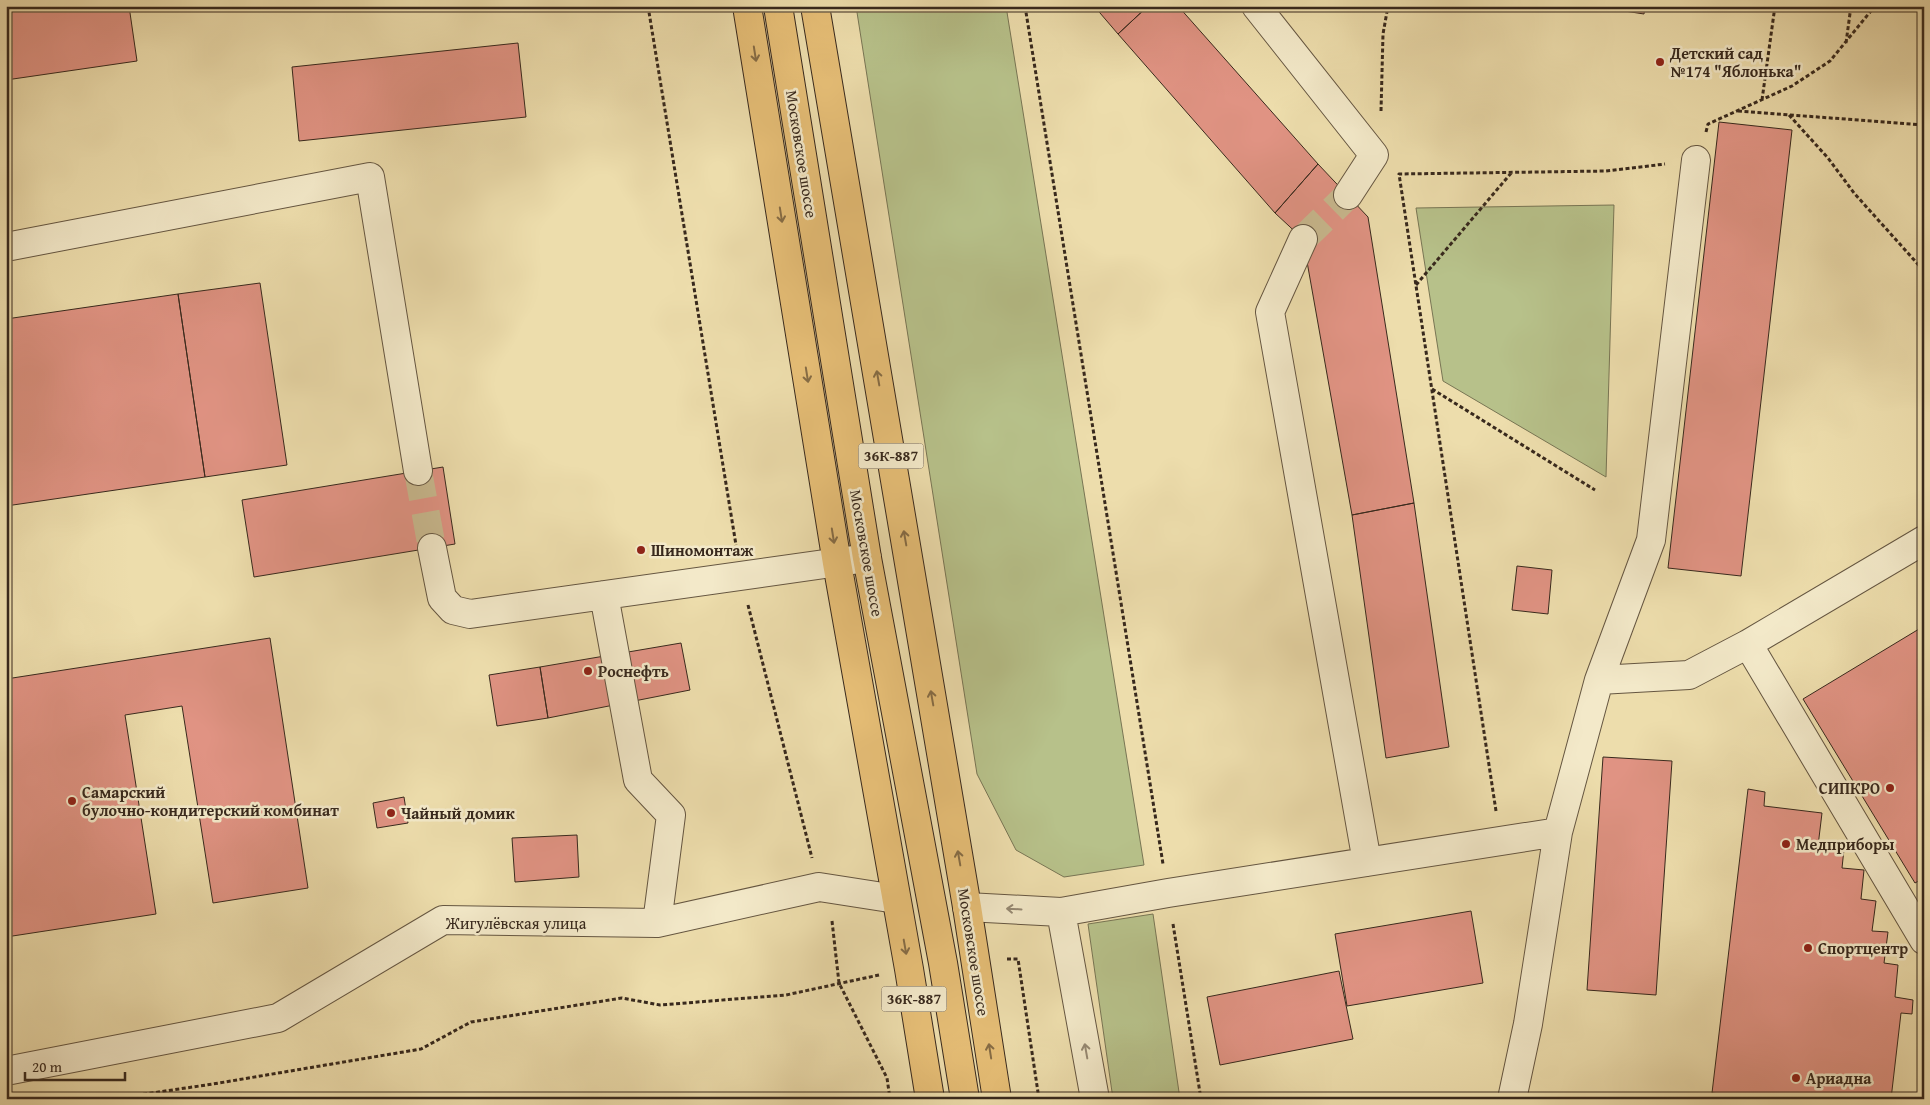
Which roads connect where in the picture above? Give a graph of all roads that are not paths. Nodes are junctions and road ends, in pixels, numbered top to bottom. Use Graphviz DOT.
graph roads {
  1 [pos="747,6"];
  2 [pos="778,6"];
  3 [pos="816,6"];
  4 [pos="1256,6"];
  5 [pos="1696,160"];
  6 [pos="1348,195"];
  7 [pos="1303,239"];
  8 [pos="6,247"];
  9 [pos="418,471"];
  10 [pos="1924,540"];
  11 [pos="432,548"];
  12 [pos="867,558"];
  13 [pos="837,563"];
  14 [pos="604,594"];
  15 [pos="1748,644"];
  16 [pos="1599,680"];
  17 [pos="1558,832"];
  18 [pos="1368,862"];
  19 [pos="896,899"];
  20 [pos="932,905"];
  21 [pos="967,906"];
  22 [pos="1061,912"];
  23 [pos="657,924"];
  24 [pos="1924,940"];
  25 [pos="6,1071"];
  26 [pos="930,1099"];
  27 [pos="965,1099"];
  28 [pos="997,1099"];
  29 [pos="1095,1099"];
  30 [pos="1512,1099"];
  1 -- 13 [label="main road, Московское шоссе / 36К-887, one-way"];
  2 -- 12 [label="main road, Московское шоссе / 36К-887"];
  21 -- 3 [label="main road, Московское шоссе / 36К-887, one-way"];
  4 -- 6 [label="street"];
  5 -- 16 [label="street"];
  7 -- 18 [label="street"];
  8 -- 9 [label="street"];
  10 -- 15 [label="street"];
  11 -- 14 [label="street"];
  12 -- 13 [label="street"];
  12 -- 20 [label="main road, Московское шоссе / 36К-887"];
  13 -- 14 [label="street"];
  13 -- 19 [label="main road, Московское шоссе / 36К-887"];
  14 -- 23 [label="street"];
  15 -- 16 [label="street"];
  15 -- 24 [label="street"];
  16 -- 17 [label="street"];
  17 -- 18 [label="street"];
  17 -- 30 [label="street"];
  18 -- 22 [label="street"];
  19 -- 20 [label="main road, Жигулёвская улица"];
  19 -- 23 [label="street, Жигулёвская улица"];
  19 -- 26 [label="main road, Московское шоссе / 36К-887, one-way"];
  20 -- 21 [label="main road, Жигулёвская улица"];
  20 -- 27 [label="main road, Московское шоссе / 36К-887"];
  22 -- 21 [label="street, one-way"];
  28 -- 21 [label="main road, Московское шоссе / 36К-887, one-way"];
  29 -- 22 [label="street, one-way"];
  23 -- 25 [label="street, Жигулёвская улица"];
}
